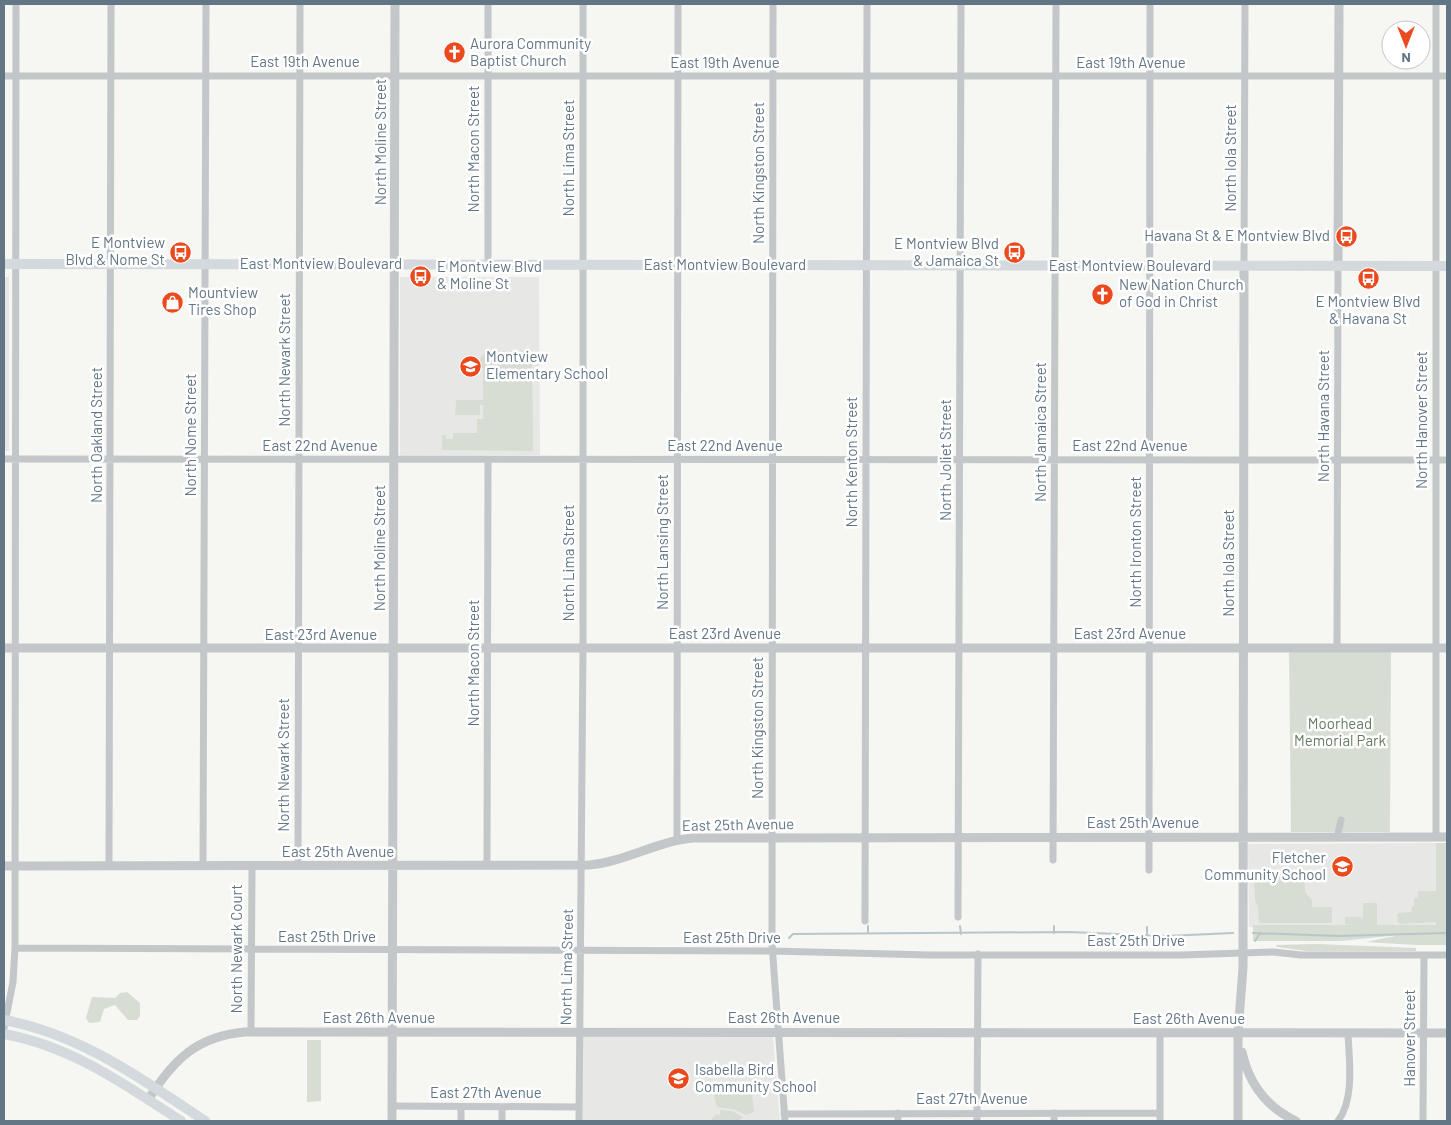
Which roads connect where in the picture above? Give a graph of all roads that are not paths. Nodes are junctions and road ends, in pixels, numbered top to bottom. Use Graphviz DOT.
graph roads {
  1 [pos="16,4"];
  2 [pos="111,4"];
  3 [pos="206,4"];
  4 [pos="300,4"];
  5 [pos="395,4"];
  6 [pos="488,4"];
  7 [pos="583,4"];
  8 [pos="678,4"];
  9 [pos="773,4"];
  10 [pos="867,4"];
  11 [pos="961,4"];
  12 [pos="1056,4"];
  13 [pos="1150,4"];
  14 [pos="1245,4"];
  15 [pos="1339,4"];
  16 [pos="1436,4"];
  17 [pos="4,76"];
  18 [pos="16,76"];
  19 [pos="111,76"];
  20 [pos="206,76"];
  21 [pos="300,76"];
  22 [pos="394,76"];
  23 [pos="488,76"];
  24 [pos="583,76"];
  25 [pos="678,76"];
  26 [pos="773,76"];
  27 [pos="867,76"];
  28 [pos="961,76"];
  29 [pos="1056,76"];
  30 [pos="1339,76"];
  31 [pos="1436,76"];
  32 [pos="1447,76"];
  33 [pos="1150,77"];
  34 [pos="1245,77"];
  35 [pos="4,264"];
  36 [pos="16,264"];
  37 [pos="110,264"];
  38 [pos="206,264"];
  39 [pos="584,264"];
  40 [pos="299,265"];
  41 [pos="394,265"];
  42 [pos="488,265"];
  43 [pos="678,265"];
  44 [pos="772,265"];
  45 [pos="867,265"];
  46 [pos="960,265"];
  47 [pos="1055,265"];
  48 [pos="1149,266"];
  49 [pos="1244,266"];
  50 [pos="1338,266"];
  51 [pos="1442,266"];
  52 [pos="16,458"];
  53 [pos="4,459"];
  54 [pos="110,459"];
  55 [pos="205,459"];
  56 [pos="299,459"];
  57 [pos="394,459"];
  58 [pos="488,459"];
  59 [pos="582,459"];
  60 [pos="677,459"];
  61 [pos="772,459"];
  62 [pos="866,459"];
  63 [pos="960,459"];
  64 [pos="1054,459"];
  65 [pos="1150,459"];
  66 [pos="1243,459"];
  67 [pos="1338,459"];
  68 [pos="1436,460"];
  69 [pos="1447,460"];
  70 [pos="4,648"];
  71 [pos="16,648"];
  72 [pos="108,648"];
  73 [pos="204,648"];
  74 [pos="299,648"];
  75 [pos="394,648"];
  76 [pos="488,648"];
  77 [pos="583,648"];
  78 [pos="676,648"];
  79 [pos="772,648"];
  80 [pos="866,648"];
  81 [pos="960,648"];
  82 [pos="1054,648"];
  83 [pos="1149,648"];
  84 [pos="1243,648"];
  85 [pos="1337,648"];
  86 [pos="1436,648"];
  87 [pos="1447,648"];
  88 [pos="1341,820"];
  89 [pos="959,837"];
  90 [pos="1053,837"];
  91 [pos="1149,837"];
  92 [pos="1243,837"];
  93 [pos="1337,837"];
  94 [pos="1436,837"];
  95 [pos="1447,837"];
  96 [pos="772,838"];
  97 [pos="865,838"];
  98 [pos="677,840"];
  99 [pos="1053,860"];
  100 [pos="4,866"];
  101 [pos="15,866"];
  102 [pos="109,866"];
  103 [pos="203,866"];
  104 [pos="252,866"];
  105 [pos="298,866"];
  106 [pos="393,866"];
  107 [pos="488,866"];
  108 [pos="582,866"];
  109 [pos="1149,870"];
  110 [pos="958,917"];
  111 [pos="865,921"];
  112 [pos="15,948"];
  113 [pos="250,951"];
  114 [pos="393,951"];
  115 [pos="772,951"];
  116 [pos="581,952"];
  117 [pos="1243,952"];
  118 [pos="978,954"];
  119 [pos="1447,955"];
  120 [pos="1424,956"];
  121 [pos="4,1022"];
  122 [pos="251,1032"];
  123 [pos="392,1032"];
  124 [pos="580,1032"];
  125 [pos="778,1032"];
  126 [pos="977,1033"];
  127 [pos="1160,1033"];
  128 [pos="1238,1033"];
  129 [pos="1348,1033"];
  130 [pos="1424,1033"];
  131 [pos="1447,1033"];
  132 [pos="4,1034"];
  133 [pos="155,1088"];
  134 [pos="148,1100"];
  135 [pos="392,1106"];
  136 [pos="461,1107"];
  137 [pos="502,1107"];
  138 [pos="579,1107"];
  139 [pos="977,1113"];
  140 [pos="1054,1113"];
  141 [pos="1082,1113"];
  142 [pos="1160,1113"];
  143 [pos="784,1117"];
  144 [pos="848,1117"];
  145 [pos="898,1117"];
  146 [pos="181,1121"];
  147 [pos="205,1121"];
  148 [pos="392,1121"];
  149 [pos="461,1121"];
  150 [pos="502,1121"];
  151 [pos="579,1121"];
  152 [pos="977,1121"];
  153 [pos="1054,1121"];
  154 [pos="1081,1121"];
  155 [pos="1160,1121"];
  156 [pos="1238,1121"];
  157 [pos="1296,1121"];
  158 [pos="1338,1121"];
  159 [pos="1423,1121"];
  1 -- 18 [label="street"];
  2 -- 19 [label="street, North Oakland Street"];
  3 -- 20 [label="street, North Nome Street"];
  4 -- 21 [label="street, North Newark Street"];
  5 -- 22 [label="street, North Moline Street"];
  6 -- 23 [label="street, North Macon Street"];
  7 -- 24 [label="street, North Lima Street"];
  8 -- 25 [label="street, North Lansing Street"];
  9 -- 26 [label="street, North Kingston Street"];
  10 -- 27 [label="street, North Kenton Street"];
  11 -- 28 [label="street, North Joliet Street"];
  12 -- 29 [label="street, North Jamaica Street"];
  13 -- 33 [label="street, North Ironton Street"];
  14 -- 34 [label="street, North Iola Street"];
  15 -- 30 [label="street, North Havana Street"];
  16 -- 31 [label="street, North Hanover Street"];
  17 -- 18 [label="street, East 19th Avenue"];
  18 -- 19 [label="street, East 19th Avenue"];
  18 -- 36 [label="street"];
  19 -- 20 [label="street, East 19th Avenue"];
  19 -- 37 [label="street, North Oakland Street"];
  20 -- 21 [label="street, East 19th Avenue"];
  20 -- 38 [label="street, North Nome Street"];
  21 -- 22 [label="street, East 19th Avenue"];
  21 -- 40 [label="street, North Newark Street"];
  22 -- 23 [label="street, East 19th Avenue"];
  22 -- 41 [label="street, North Moline Street"];
  23 -- 24 [label="street, East 19th Avenue"];
  23 -- 42 [label="street, North Macon Street"];
  24 -- 25 [label="street, East 19th Avenue"];
  24 -- 39 [label="street, North Lima Street"];
  25 -- 26 [label="street, East 19th Avenue"];
  25 -- 43 [label="street, North Lansing Street"];
  26 -- 27 [label="street, East 19th Avenue"];
  26 -- 44 [label="street, North Kingston Street"];
  27 -- 28 [label="street, East 19th Avenue"];
  27 -- 45 [label="street, North Kenton Street"];
  28 -- 29 [label="street, East 19th Avenue"];
  28 -- 46 [label="street, North Joliet Street"];
  29 -- 33 [label="street, East 19th Avenue"];
  29 -- 47 [label="street, North Jamaica Street"];
  30 -- 31 [label="street, East 19th Avenue"];
  30 -- 34 [label="street, East 19th Avenue"];
  30 -- 50 [label="street, North Havana Street"];
  31 -- 32 [label="street, East 19th Avenue"];
  31 -- 51 [label="street, North Hanover Street"];
  33 -- 34 [label="street, East 19th Avenue"];
  33 -- 48 [label="street, North Ironton Street"];
  34 -- 49 [label="street, North Iola Street"];
  35 -- 36 [label="main road, East Montview Boulevard"];
  36 -- 37 [label="main road, East Montview Boulevard"];
  36 -- 52 [label="street"];
  37 -- 38 [label="main road, East Montview Boulevard"];
  37 -- 54 [label="street, North Oakland Street"];
  38 -- 40 [label="main road, East Montview Boulevard"];
  38 -- 55 [label="street, North Nome Street"];
  39 -- 42 [label="main road, East Montview Boulevard"];
  39 -- 43 [label="main road, East Montview Boulevard"];
  39 -- 59 [label="street, North Lima Street"];
  40 -- 41 [label="main road, East Montview Boulevard"];
  40 -- 56 [label="street, North Newark Street"];
  41 -- 42 [label="main road, East Montview Boulevard"];
  41 -- 57 [label="street, North Moline Street"];
  43 -- 44 [label="main road, East Montview Boulevard"];
  43 -- 60 [label="street, North Lansing Street"];
  44 -- 45 [label="main road, East Montview Boulevard"];
  44 -- 61 [label="street, North Kingston Street"];
  45 -- 46 [label="main road, East Montview Boulevard"];
  45 -- 62 [label="street, North Kenton Street"];
  46 -- 47 [label="main road, East Montview Boulevard"];
  46 -- 63 [label="street, North Joliet Street"];
  47 -- 48 [label="main road, East Montview Boulevard"];
  47 -- 64 [label="street, North Jamaica Street"];
  48 -- 49 [label="main road, East Montview Boulevard"];
  48 -- 65 [label="street, North Ironton Street"];
  49 -- 50 [label="main road, East Montview Boulevard"];
  49 -- 66 [label="street, North Iola Street"];
  50 -- 51 [label="main road, East Montview Boulevard"];
  50 -- 67 [label="street, North Havana Street"];
  51 -- 68 [label="street, North Hanover Street"];
  52 -- 53 [label="street, East 22nd Avenue"];
  52 -- 54 [label="street, East 22nd Avenue"];
  52 -- 71 [label="street"];
  54 -- 55 [label="street, East 22nd Avenue"];
  54 -- 72 [label="street, North Oakland Street"];
  55 -- 56 [label="street, East 22nd Avenue"];
  55 -- 73 [label="street, North Nome Street"];
  56 -- 57 [label="street, East 22nd Avenue"];
  56 -- 74 [label="street, North Newark Street"];
  57 -- 58 [label="street, East 22nd Avenue"];
  57 -- 75 [label="street, North Moline Street"];
  58 -- 59 [label="street, East 22nd Avenue"];
  58 -- 76 [label="street, North Macon Street"];
  59 -- 60 [label="street, East 22nd Avenue"];
  59 -- 77 [label="street, North Lima Street"];
  60 -- 61 [label="street, East 22nd Avenue"];
  60 -- 78 [label="street, North Lansing Street"];
  61 -- 62 [label="street, East 22nd Avenue"];
  61 -- 79 [label="street, North Kingston Street"];
  62 -- 63 [label="street, East 22nd Avenue"];
  62 -- 80 [label="street, North Kenton Street"];
  63 -- 64 [label="street, East 22nd Avenue"];
  63 -- 81 [label="street, North Joliet Street"];
  64 -- 65 [label="street, East 22nd Avenue"];
  64 -- 82 [label="street, North Jamaica Street"];
  65 -- 66 [label="street, East 22nd Avenue"];
  65 -- 83 [label="street, North Ironton Street"];
  66 -- 67 [label="street, East 22nd Avenue"];
  66 -- 84 [label="street, North Iola Street"];
  67 -- 68 [label="street, East 22nd Avenue"];
  67 -- 85 [label="street, North Havana Street"];
  68 -- 69 [label="street, East 22nd Avenue"];
  68 -- 86 [label="street, North Hanover Street"];
  70 -- 71 [label="street, East 23rd Avenue"];
  71 -- 72 [label="street, East 23rd Avenue"];
  71 -- 101 [label="street"];
  72 -- 73 [label="street, East 23rd Avenue"];
  72 -- 102 [label="street, North Oakland Street"];
  73 -- 74 [label="street, East 23rd Avenue"];
  73 -- 103 [label="street, North Nome Street"];
  74 -- 75 [label="street, East 23rd Avenue"];
  74 -- 105 [label="street, North Newark Street"];
  75 -- 76 [label="street, East 23rd Avenue"];
  75 -- 106 [label="street, North Moline Street"];
  76 -- 77 [label="street, East 23rd Avenue"];
  76 -- 107 [label="street, North Macon Street"];
  77 -- 78 [label="street, East 23rd Avenue"];
  77 -- 108 [label="street, North Lima Street"];
  78 -- 79 [label="street, East 23rd Avenue"];
  78 -- 98 [label="street, North Lansing Street"];
  79 -- 80 [label="street, East 23rd Avenue"];
  79 -- 96 [label="street, North Kingston Street"];
  80 -- 81 [label="street, East 23rd Avenue"];
  80 -- 97 [label="street, North Kenton Street"];
  81 -- 82 [label="street, East 23rd Avenue"];
  81 -- 89 [label="street, North Joliet Street"];
  82 -- 83 [label="street, East 23rd Avenue"];
  82 -- 90 [label="street, North Jamaica Street"];
  83 -- 84 [label="street, East 23rd Avenue"];
  83 -- 91 [label="street, North Ironton Street"];
  84 -- 85 [label="street, East 23rd Avenue"];
  84 -- 92 [label="street, North Iola Street"];
  85 -- 86 [label="street, East 23rd Avenue"];
  86 -- 87 [label="street, East 23rd Avenue"];
  86 -- 94 [label="street, North Hanover Street"];
  88 -- 93 [label="street"];
  89 -- 90 [label="street, East 25th Avenue"];
  89 -- 97 [label="street, East 25th Avenue"];
  89 -- 110 [label="street, North Joliet Street"];
  90 -- 91 [label="street, East 25th Avenue"];
  90 -- 99 [label="street, North Jamaica Street"];
  91 -- 92 [label="street, East 25th Avenue"];
  91 -- 109 [label="street, North Ironton Street"];
  92 -- 93 [label="street, East 25th Avenue"];
  92 -- 117 [label="street, North Iola Street"];
  93 -- 94 [label="street, East 25th Avenue"];
  94 -- 95 [label="street, East 25th Avenue"];
  96 -- 97 [label="street, East 25th Avenue"];
  96 -- 98 [label="street, East 25th Avenue"];
  96 -- 115 [label="street, North Kingston Street"];
  97 -- 111 [label="street, North Kenton Street"];
  98 -- 108 [label="street, East 25th Avenue"];
  100 -- 101 [label="street, East 25th Avenue"];
  101 -- 102 [label="street, East 25th Avenue"];
  101 -- 112 [label="street"];
  102 -- 103 [label="street, East 25th Avenue"];
  103 -- 104 [label="street, East 25th Avenue"];
  104 -- 105 [label="street, East 25th Avenue"];
  104 -- 113 [label="street, North Newark Court"];
  105 -- 106 [label="street, East 25th Avenue"];
  106 -- 107 [label="street, East 25th Avenue"];
  106 -- 114 [label="street, North Moline Street"];
  107 -- 108 [label="street, East 25th Avenue"];
  108 -- 116 [label="street, North Lima Street"];
  112 -- 113 [label="street, East 25th Drive"];
  112 -- 121 [label="street"];
  113 -- 114 [label="street, East 25th Drive"];
  113 -- 122 [label="street, North Newark Court"];
  114 -- 116 [label="street, East 25th Drive"];
  114 -- 123 [label="street, North Moline Street"];
  115 -- 116 [label="street, East 25th Drive"];
  115 -- 118 [label="street, East 25th Drive"];
  115 -- 125 [label="street, North Kingston Street"];
  116 -- 124 [label="street, North Lima Street"];
  117 -- 118 [label="street, East 25th Drive"];
  117 -- 120 [label="street, East 25th Drive"];
  117 -- 128 [label="street, North Iola Street"];
  118 -- 126 [label="street"];
  119 -- 120 [label="street, East 25th Drive"];
  120 -- 130 [label="street, Hanover Street"];
  121 -- 133 [label="main road"];
  122 -- 123 [label="street, East 26th Avenue"];
  122 -- 133 [label="street, East 26th Avenue"];
  123 -- 124 [label="street, East 26th Avenue"];
  123 -- 135 [label="street, North Moline Street"];
  124 -- 125 [label="street, East 26th Avenue"];
  124 -- 138 [label="street, North Lima Street"];
  125 -- 126 [label="street, East 26th Avenue"];
  125 -- 143 [label="street, North Kingston Street"];
  126 -- 127 [label="street, East 26th Avenue"];
  126 -- 139 [label="street"];
  127 -- 128 [label="street, East 26th Avenue"];
  127 -- 142 [label="street"];
  128 -- 129 [label="street, East 26th Avenue"];
  128 -- 156 [label="street, North Iola Street"];
  128 -- 157 [label="street"];
  129 -- 130 [label="street, East 26th Avenue"];
  129 -- 158 [label="street"];
  130 -- 131 [label="street, East 26th Avenue"];
  130 -- 159 [label="street, Hanover Street"];
  132 -- 134 [label="main road"];
  133 -- 134 [label="street, East 26th Avenue"];
  133 -- 147 [label="main road"];
  134 -- 146 [label="main road"];
  135 -- 136 [label="street, East 27th Avenue"];
  135 -- 148 [label="street, North Moline Street"];
  136 -- 137 [label="street, East 27th Avenue"];
  136 -- 149 [label="street"];
  137 -- 138 [label="street, East 27th Avenue"];
  137 -- 150 [label="street"];
  138 -- 151 [label="street, North Lima Street"];
  139 -- 140 [label="street, East 27th Avenue"];
  139 -- 145 [label="street, East 27th Avenue"];
  139 -- 152 [label="street"];
  140 -- 141 [label="street, East 27th Avenue"];
  140 -- 153 [label="street"];
  141 -- 142 [label="street, East 27th Avenue"];
  141 -- 154 [label="street"];
  142 -- 155 [label="street"];
  143 -- 144 [label="street, East 27th Avenue"];
  144 -- 145 [label="street, East 27th Avenue"];
}
